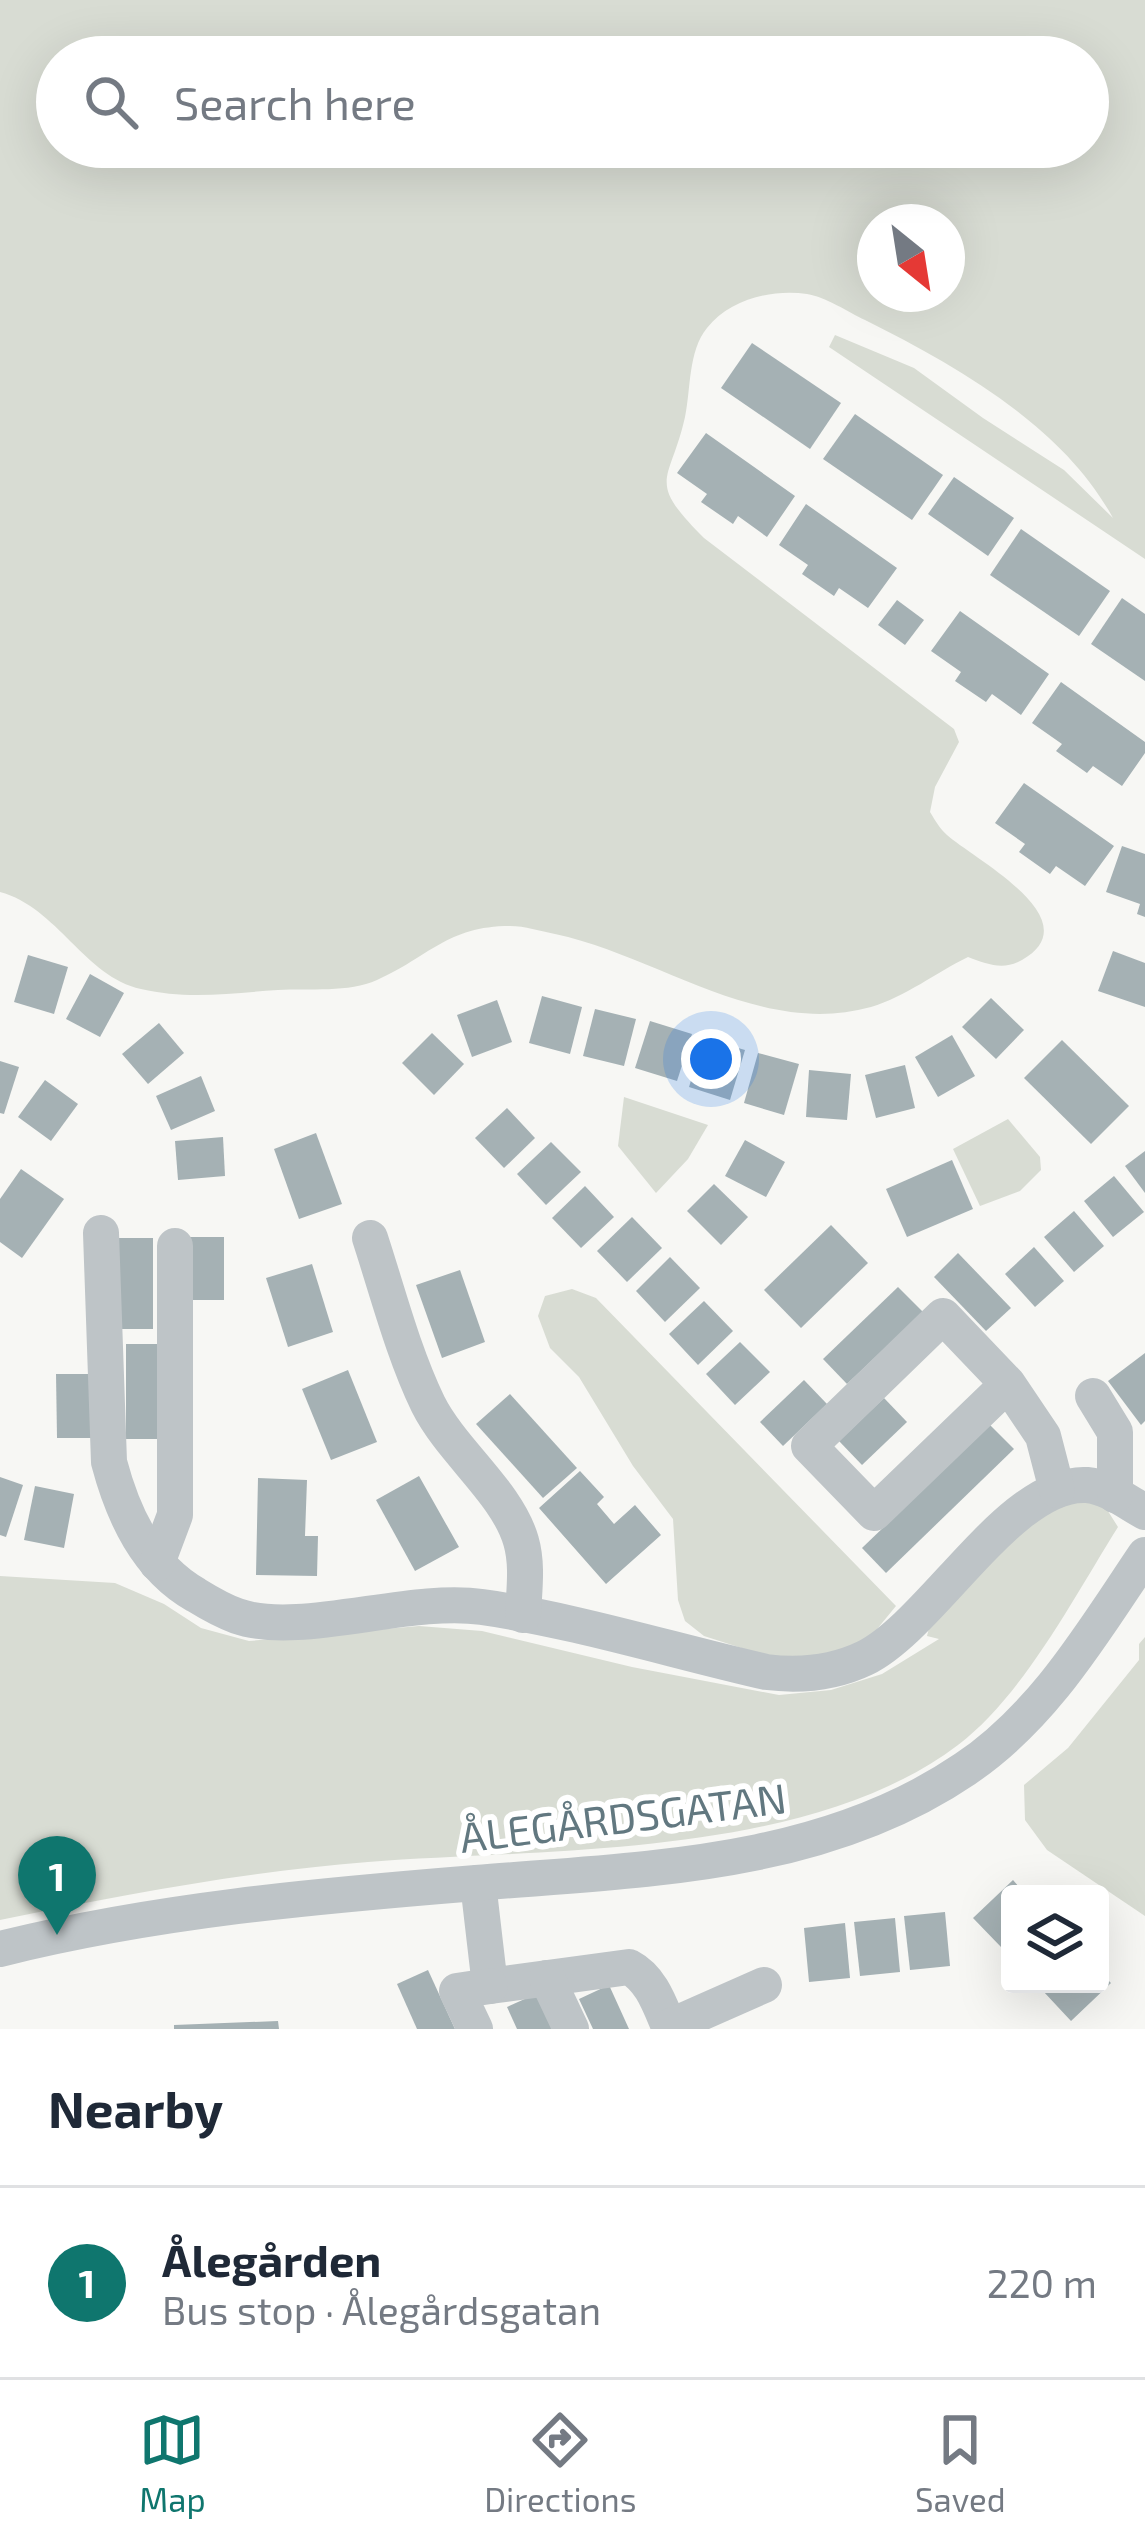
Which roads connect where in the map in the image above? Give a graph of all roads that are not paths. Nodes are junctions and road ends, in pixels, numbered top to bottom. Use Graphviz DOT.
graph roads {
  1 [pos="100,1234"];
  2 [pos="370,1238"];
  3 [pos="175,1246"];
  4 [pos="1008,1384"];
  5 [pos="1093,1396"];
  6 [pos="1057,1490"];
  7 [pos="1130,1503"];
  8 [pos="1145,1555"];
  9 [pos="157,1563"];
  10 [pos="523,1615"];
  11 [pos="478,1883"];
  12 [pos="0,1949"];
  13 [pos="547,1978"];
  14 [pos="764,1985"];
  15 [pos="490,1986"];
  16 [pos="669,2028"];
  17 [pos="476,2029"];
  18 [pos="571,2029"];
  1 -- 9 [label="street"];
  2 -- 10 [label="street"];
  3 -- 9 [label="street"];
  4 -- 4 [label="street"];
  4 -- 6 [label="street"];
  5 -- 7 [label="street"];
  6 -- 7 [label="street"];
  6 -- 10 [label="street"];
  8 -- 11 [label="street, ÅLEGÅRDSGATAN"];
  9 -- 10 [label="street"];
  11 -- 12 [label="street, ÅLEGÅRDSGATAN"];
  11 -- 15 [label="street"];
  13 -- 15 [label="street"];
  13 -- 16 [label="street"];
  13 -- 18 [label="street"];
  14 -- 16 [label="street"];
  15 -- 17 [label="street"];
}
